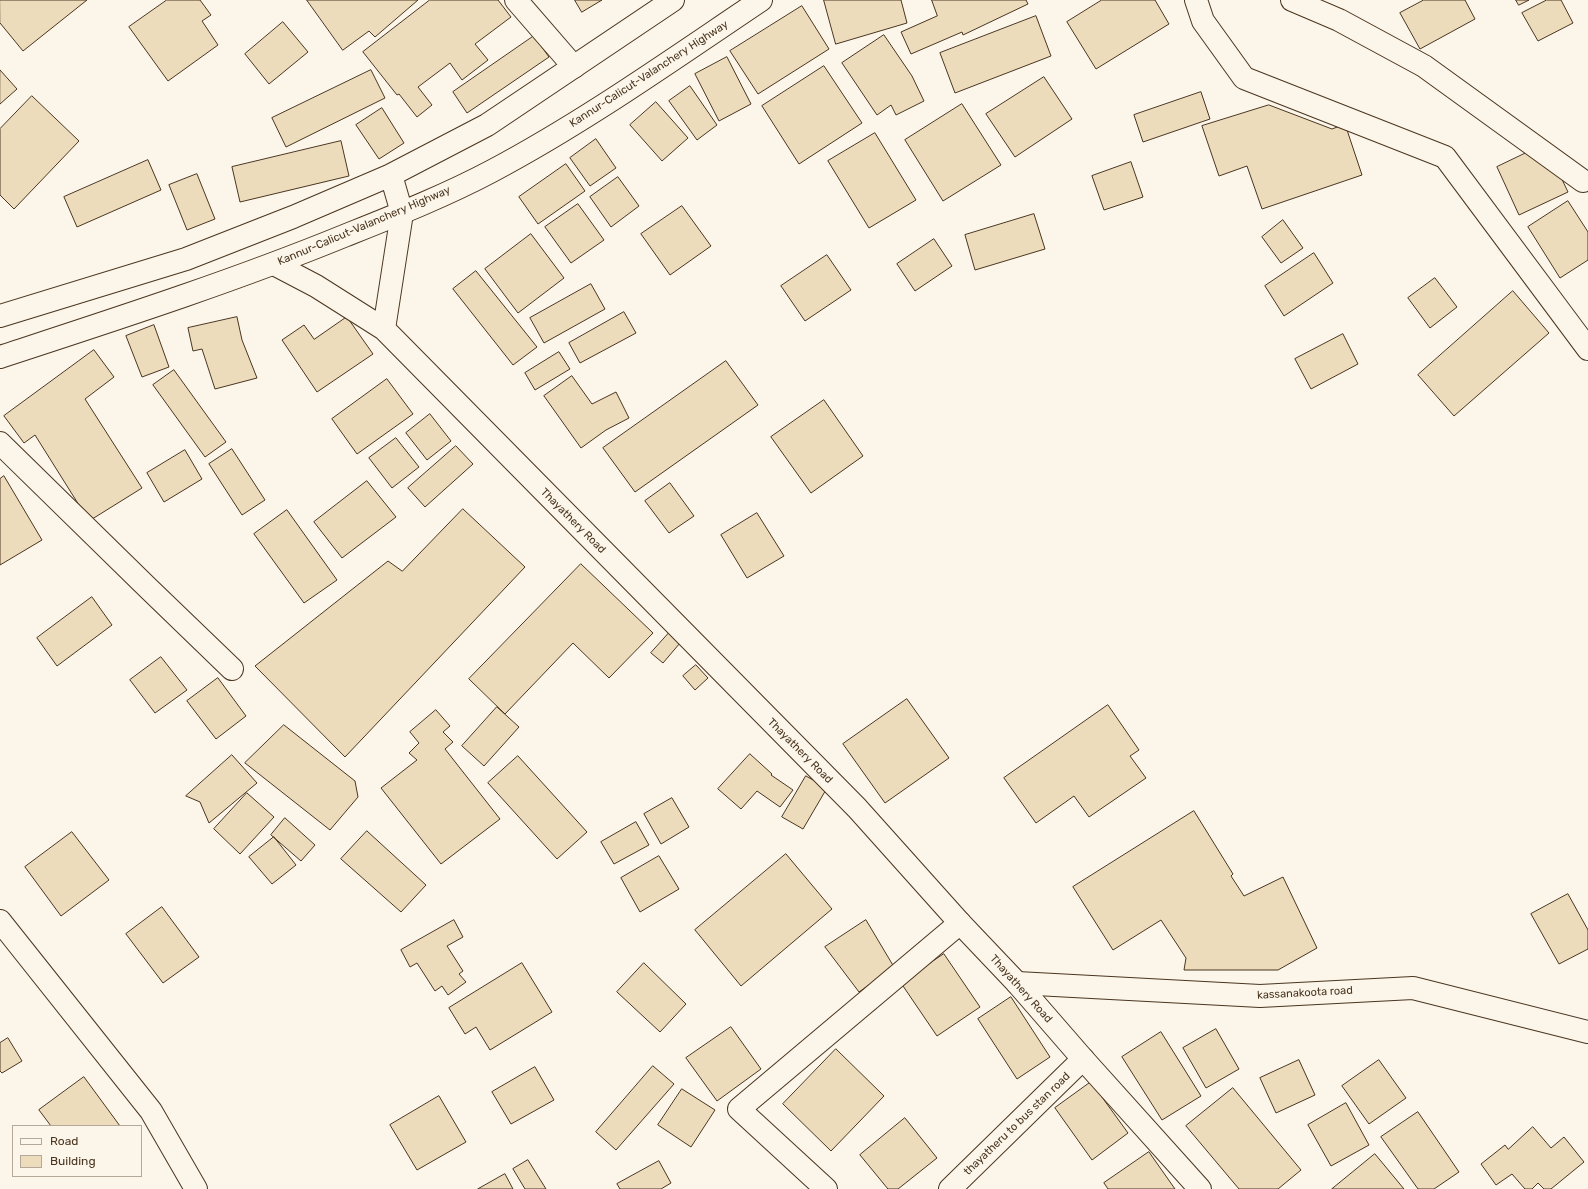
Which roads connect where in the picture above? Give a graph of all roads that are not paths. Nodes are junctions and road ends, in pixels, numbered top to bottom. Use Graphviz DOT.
graph roads {
  1 [pos="516,0"];
  2 [pos="674,0"];
  3 [pos="761,0"];
  4 [pos="1196,0"];
  5 [pos="1292,0"];
  6 [pos="574,67"];
  7 [pos="391,175"];
  8 [pos="1583,181"];
  9 [pos="402,213"];
  10 [pos="274,264"];
  11 [pos="0,316"];
  12 [pos="384,329"];
  13 [pos="1588,349"];
  14 [pos="0,357"];
  15 [pos="0,443"];
  16 [pos="232,669"];
  17 [pos="0,921"];
  18 [pos="960,923"];
  19 [pos="1017,983"];
  20 [pos="1588,1032"];
  21 [pos="1083,1059"];
  22 [pos="196,1189"];
  23 [pos="826,1189"];
  24 [pos="950,1189"];
  25 [pos="1200,1189"];
  1 -- 6 [label="main road"];
  2 -- 6 [label="main road"];
  3 -- 9 [label="main road, Kannur-Calicut-Valanchery Highway"];
  4 -- 13 [label="main road"];
  5 -- 8 [label="main road"];
  6 -- 7 [label="main road"];
  7 -- 9 [label="main road"];
  7 -- 11 [label="main road"];
  9 -- 10 [label="main road, Kannur-Calicut-Valanchery Highway"];
  9 -- 12 [label="main road"];
  10 -- 12 [label="main road, Thayathery Road"];
  10 -- 14 [label="main road, Kannur-Calicut-Valanchery Highway"];
  12 -- 18 [label="main road, Thayathery Road"];
  15 -- 16 [label="main road"];
  17 -- 22 [label="main road"];
  18 -- 19 [label="main road, Thayathery Road"];
  18 -- 23 [label="main road"];
  19 -- 20 [label="main road, kassanakoota road"];
  19 -- 21 [label="main road, Thayathery Road"];
  21 -- 24 [label="main road, thayatheru to bus stan road"];
  21 -- 25 [label="main road, Thayathery Road"];
}
